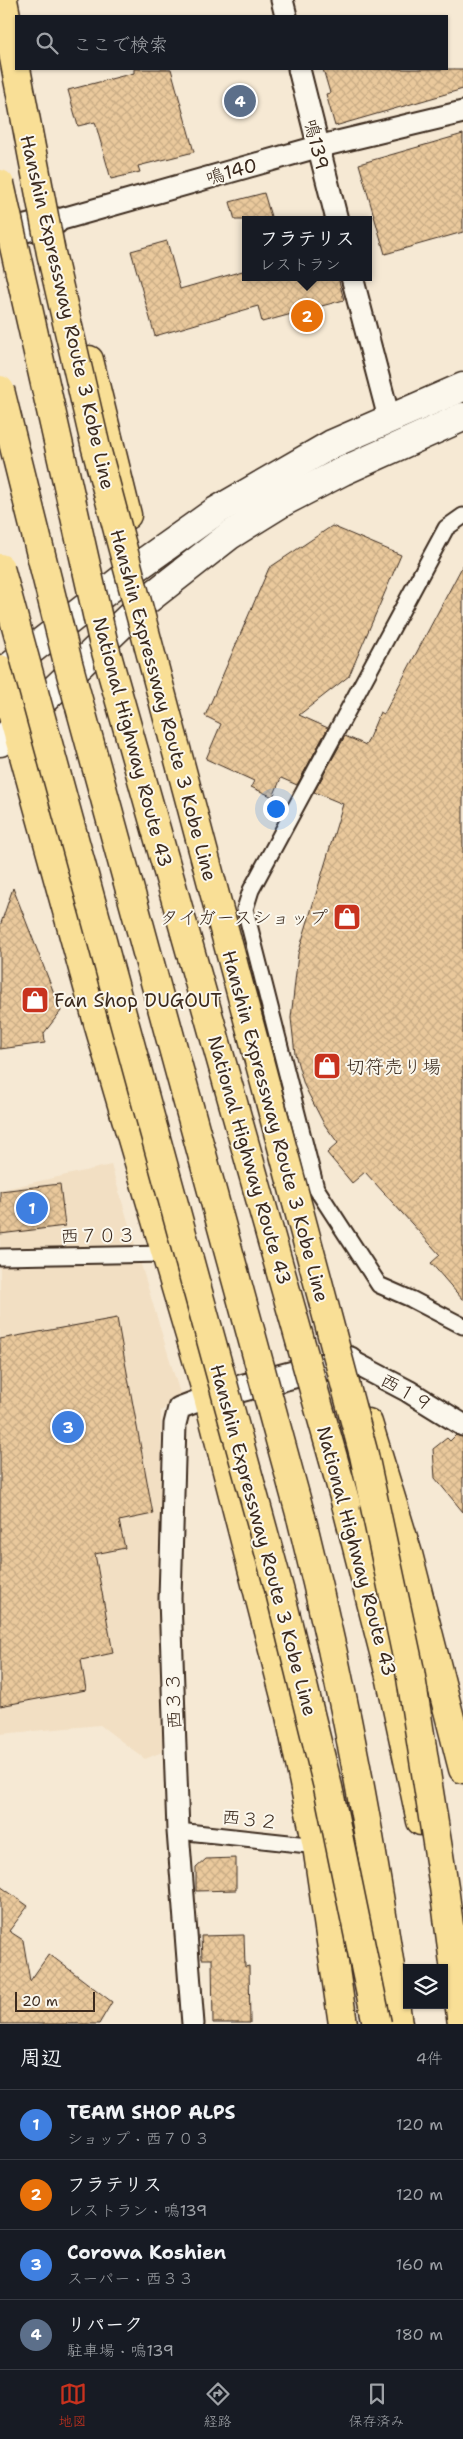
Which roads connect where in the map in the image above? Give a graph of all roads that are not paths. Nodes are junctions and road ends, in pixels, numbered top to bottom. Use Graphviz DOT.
graph roads {
  1 [pos="3,0"];
  2 [pos="13,0"];
  3 [pos="282,0"];
  4 [pos="16,15"];
  5 [pos="286,15"];
  6 [pos="15,63"];
  7 [pos="16,70"];
  8 [pos="26,70"];
  9 [pos="299,70"];
  10 [pos="463,112"];
  11 [pos="317,147"];
  12 [pos="0,184"];
  13 [pos="335,216"];
  14 [pos="55,221"];
  15 [pos="0,235"];
  16 [pos="353,281"];
  17 [pos="463,387"];
  18 [pos="0,390"];
  19 [pos="463,417"];
  20 [pos="389,418"];
  21 [pos="463,516"];
  22 [pos="140,565"];
  23 [pos="0,568"];
  24 [pos="147,600"];
  25 [pos="0,672"];
  26 [pos="8,734"];
  27 [pos="167,1254"];
  28 [pos="0,1257"];
  29 [pos="463,1326"];
  30 [pos="349,1360"];
  31 [pos="208,1397"];
  32 [pos="463,1425"];
  33 [pos="463,1769"];
  34 [pos="178,1831"];
  35 [pos="318,1846"];
  36 [pos="193,2024"];
  37 [pos="343,2024"];
  38 [pos="377,2024"];
  39 [pos="398,2024"];
  40 [pos="454,2024"];
  41 [pos="462,2024"];
  1 -- 6 [label="highway, Hanshin Expressway Route 3 Kobe Line, bridge"];
  2 -- 4 [label="highway"];
  3 -- 5 [label="street"];
  7 -- 41 [label="highway, Hanshin Expressway Route 3 Kobe Line, bridge"];
  8 -- 14 [label="highway"];
  9 -- 11 [label="street, 鳴139"];
  10 -- 11 [label="street, 鳴140"];
  11 -- 13 [label="street, 鳴139"];
  11 -- 14 [label="street, 鳴140"];
  12 -- 40 [label="highway, National Highway Route 43, bridge"];
  14 -- 15 [label="street, 鳴140"];
  14 -- 22 [label="highway"];
  16 -- 20 [label="street"];
  17 -- 20 [label="main road"];
  18 -- 39 [label="highway, bridge"];
  19 -- 24 [label="main road"];
  20 -- 22 [label="main road"];
  21 -- 29 [label="street"];
  22 -- 24 [label="highway"];
  22 -- 25 [label="main road"];
  23 -- 38 [label="highway, Hanshin Expressway Route 3 Kobe Line, bridge"];
  24 -- 26 [label="main road"];
  24 -- 30 [label="highway"];
  25 -- 26 [label="highway"];
  26 -- 27 [label="highway"];
  27 -- 28 [label="street, 西７０３"];
  27 -- 31 [label="highway"];
  30 -- 31 [label="street"];
  30 -- 32 [label="street, 西１９"];
  30 -- 33 [label="highway"];
  31 -- 34 [label="street, 西３３"];
  31 -- 35 [label="highway"];
  34 -- 35 [label="street, 西３２"];
  34 -- 36 [label="street, 西３３"];
  35 -- 37 [label="highway"];
}
